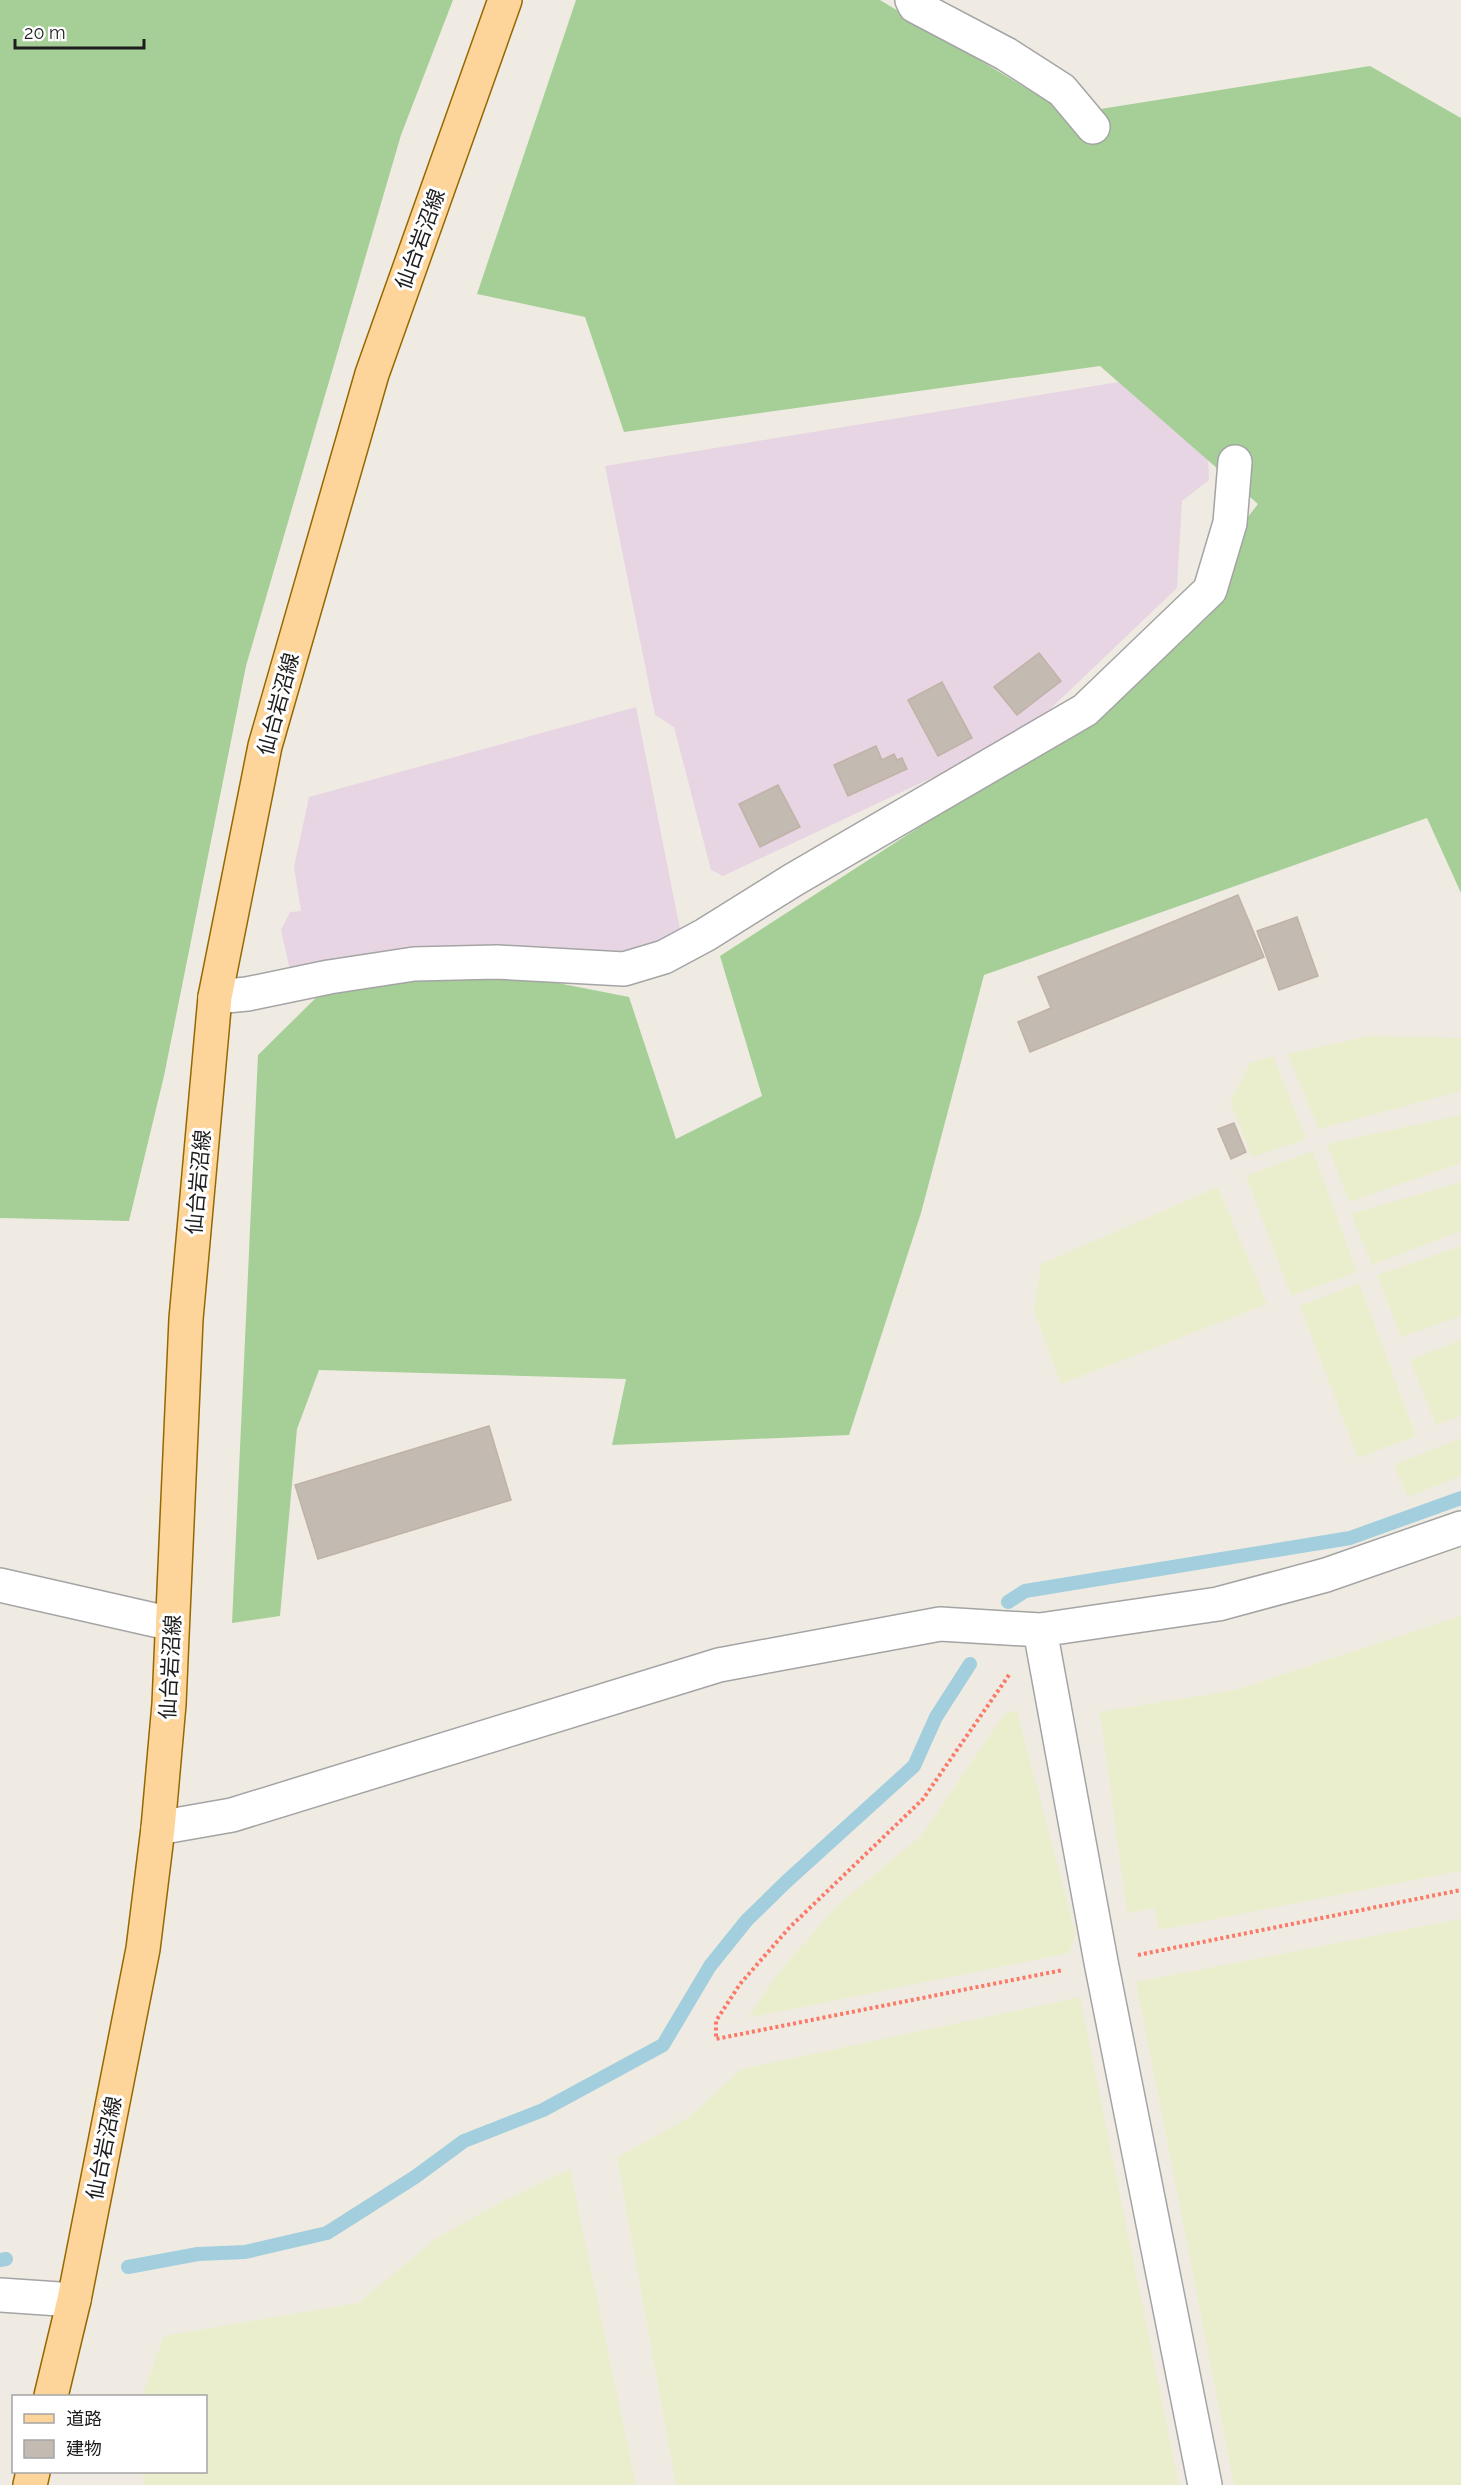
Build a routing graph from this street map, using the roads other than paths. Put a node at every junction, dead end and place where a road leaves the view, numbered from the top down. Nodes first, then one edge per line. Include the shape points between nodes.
1 (505, 0) edge
2 (912, 0) edge
3 (1093, 127) dead end
4 (1235, 462) dead end
5 (215, 997) junction
6 (1461, 1528) edge
7 (0, 1585) edge
8 (172, 1624) junction
9 (1040, 1630) junction
10 (158, 1828) junction
11 (0, 2295) edge
12 (74, 2300) junction
13 (51, 2395) edge
14 (1205, 2485) edge

1 - 5 main road, 仙台岩沼線 via 366,397 265,746
2 - 3 street via 915,6 1006,54 1062,90
4 - 5 street via 1230,523 1210,590 1085,710 664,957 624,969 497,962 414,964
5 - 8 main road, 仙台岩沼線 via 186,1319
6 - 9 street via 1326,1575 1218,1604
7 - 8 street
8 - 10 main road, 仙台岩沼線
9 - 10 street via 940,1624 719,1665 232,1815
9 - 14 street via 1101,1962
10 - 12 main road, 仙台岩沼線 via 143,1948
11 - 12 street
12 - 13 main road, 仙台岩沼線

